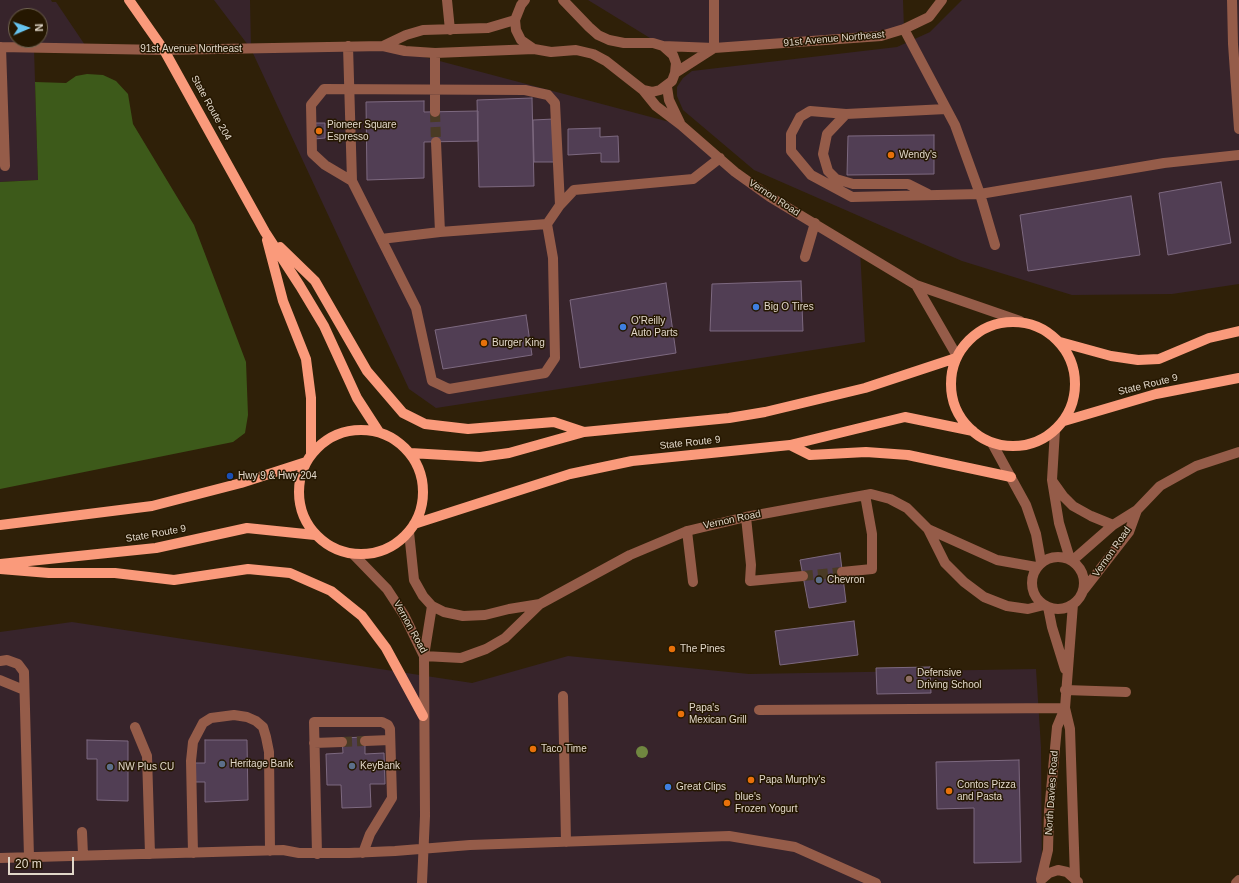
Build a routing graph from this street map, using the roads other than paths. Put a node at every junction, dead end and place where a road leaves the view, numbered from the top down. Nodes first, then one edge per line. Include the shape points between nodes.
1 (129, 0) edge
2 (447, 0) edge
3 (525, 0) edge
4 (563, 0) edge
5 (714, 0) edge
6 (942, 0) edge
7 (1232, 0) edge
8 (515, 20) junction
9 (904, 29) junction
10 (450, 30) junction
11 (348, 46) junction
12 (383, 46) junction
13 (663, 46) junction
14 (0, 47) edge
15 (714, 48) junction
16 (534, 49) junction
17 (164, 50) junction
18 (435, 53) junction
19 (675, 73) junction
20 (667, 87) junction
21 (349, 89) junction
22 (643, 90) junction
23 (435, 91) junction
24 (1, 95) edge
25 (946, 109) junction
26 (435, 112) tunnel mouth
27 (846, 114) junction
28 (680, 125) junction
29 (1239, 129) edge
30 (436, 142) tunnel mouth
31 (1239, 155) edge
32 (720, 158) junction
33 (5, 166) dead end
34 (352, 181) junction
35 (980, 194) junction
36 (930, 195) junction
37 (560, 205) junction
38 (815, 223) junction
39 (547, 224) junction
40 (265, 232) junction
41 (440, 232) junction
42 (381, 239) junction
43 (995, 246) dead end
44 (805, 257) dead end
45 (916, 285) junction
46 (1020, 322) junction
47 (1239, 331) edge
48 (1060, 342) junction
49 (957, 357) junction
50 (1239, 378) edge
51 (1064, 421) junction
52 (1055, 430) junction
53 (972, 431) junction
54 (379, 432) junction
55 (584, 432) junction
56 (992, 443) junction
57 (790, 445) junction
58 (410, 452) junction
59 (1239, 452) edge
60 (309, 457) junction
61 (1011, 477) junction
62 (1052, 480) junction
63 (864, 495) junction
64 (1136, 510) junction
65 (746, 517) junction
66 (0, 525) edge
67 (1113, 525) junction
68 (411, 528) junction
69 (928, 529) junction
70 (687, 530) junction
71 (315, 535) junction
72 (353, 554) junction
73 (1071, 559) junction
74 (0, 564) edge
75 (1039, 565) junction
76 (0, 569) edge
77 (842, 572) tunnel mouth
78 (803, 576) tunnel mouth
79 (693, 582) dead end
80 (1083, 592) junction
81 (540, 604) junction
82 (1073, 604) junction
83 (432, 606) junction
84 (1046, 606) junction
85 (424, 656) junction
86 (0, 661) edge
87 (1067, 672) junction
88 (0, 680) edge
89 (24, 690) junction
90 (1066, 690) junction
91 (1126, 692) dead end
92 (562, 696) dead end
93 (1065, 708) junction
94 (759, 710) dead end
95 (424, 716) junction
96 (135, 727) dead end
97 (390, 740) junction
98 (365, 741) tunnel mouth
99 (342, 742) tunnel mouth
100 (314, 743) junction
101 (82, 832) dead end
102 (566, 842) junction
103 (423, 850) junction
104 (270, 851) junction
105 (363, 852) junction
106 (193, 853) junction
107 (150, 854) junction
108 (317, 854) junction
109 (83, 856) junction
110 (29, 857) junction
111 (0, 858) edge
112 (1239, 880) edge
113 (1040, 881) edge
114 (1077, 881) edge
115 (422, 883) edge
116 (876, 883) edge
117 (1236, 883) edge

1 - 17 main road, State Route 204
2 - 10 street
3 - 8 street via 520,5
4 - 13 street, 91st Avenue Northeast via 598,35 624,43 653,43
5 - 15 street
6 - 9 street, 91st Avenue Northeast via 929,17
7 - 29 street
8 - 10 street, 91st Avenue Northeast via 488,28
8 - 16 street via 521,40
9 - 15 street, 91st Avenue Northeast via 881,36 853,39
9 - 25 street
10 - 12 street, 91st Avenue Northeast via 423,30
11 - 12 street, 91st Avenue Northeast
11 - 17 street, 91st Avenue Northeast
11 - 21 street
12 - 18 street, 91st Avenue Northeast via 405,51
13 - 15 street, 91st Avenue Northeast
13 - 19 street via 673,55 676,63
14 - 17 street, 91st Avenue Northeast
14 - 24 street
15 - 19 street, 91st Avenue Northeast
16 - 18 street, 91st Avenue Northeast
16 - 22 street, 91st Avenue Northeast via 551,52 576,50 593,54
17 - 40 main road, State Route 204
18 - 23 street
19 - 20 street
20 - 22 street via 652,92
20 - 28 street, Vernon Road via 669,100
21 - 23 street
21 - 34 street
21 - 34 street via 324,89 311,105 312,153 325,165
22 - 28 street, Vernon Road via 656,106
23 - 26 street
23 - 37 street via 525,90 548,95 555,103
24 - 33 street
25 - 27 street
25 - 35 street
27 - 36 street via 827,134 823,154 828,170 836,179 853,184 908,184
27 - 36 street via 810,111 800,117 791,134 791,151 811,175 852,197
28 - 32 street, Vernon Road
30 - 41 street
31 - 35 street via 1164,163
32 - 37 street via 693,179 574,190
32 - 38 street, Vernon Road via 770,197
34 - 42 street
35 - 36 street
35 - 43 street
37 - 39 street
38 - 44 street
38 - 45 street, Vernon Road
39 - 41 street
39 - 42 street via 553,258 556,358 545,373 449,389 432,381 416,308
40 - 54 main road, State Route 204 via 324,326 357,398
40 - 55 main road via 315,281 367,371 403,413 425,424 468,429 554,422
40 - 60 main road, State Route 204 via 283,301 306,359 311,398
41 - 42 street
45 - 46 street, Vernon Road
45 - 49 street, Vernon Road
46 - 48 main road via 1042,328
46 - 49 main road via 1002,322 984,328 968,340
47 - 48 main road via 1209,338 1159,359 1138,360 1111,356
48 - 51 main road via 1071,360 1076,380 1073,401
49 - 53 main road via 951,377 952,397 960,416
49 - 55 main road via 865,388 765,412 729,418
50 - 51 main road, State Route 9 via 1156,394
51 - 52 main road
52 - 56 main road via 1041,440 1025,445 1008,446
52 - 62 street
53 - 56 main road
53 - 57 main road, State Route 9 via 905,417
54 - 58 main road via 396,440
54 - 60 main road via 361,429 342,432 325,440
55 - 58 main road via 509,453 480,457
56 - 61 street
57 - 61 main road via 810,455 866,452 908,455
57 - 68 main road, State Route 9 via 632,461 570,474
58 - 68 main road via 418,466 423,495 421,510
59 - 64 street, Vernon Road via 1196,466 1160,486
60 - 66 main road via 227,487 152,506
60 - 71 main road via 299,480 298,500 304,519
61 - 75 street via 1026,505 1036,534
62 - 67 street via 1073,506
62 - 73 street via 1059,523
63 - 65 street, Vernon Road
63 - 69 street, Vernon Road via 871,494 890,499 907,508
63 - 77 street via 872,534 872,569
64 - 67 street, Vernon Road
64 - 80 street, Vernon Road via 1129,532
65 - 70 street, Vernon Road
65 - 78 street via 751,564 750,581
67 - 73 street, Vernon Road
68 - 72 main road via 393,546 374,553
68 - 83 street via 414,580
69 - 75 street, Vernon Road via 997,560
69 - 84 street, Vernon Road via 945,563 984,598 1007,606 1028,609
70 - 79 street
70 - 81 street, Vernon Road via 630,555
71 - 72 main road via 339,551
71 - 74 main road, State Route 9 via 246,528 156,548
72 - 85 street, Vernon Road via 387,589 404,615
73 - 75 street via 1050,557
73 - 80 street via 1084,574
75 - 84 street via 1032,577 1032,588 1036,597
76 - 95 main road via 49,573 115,573 174,580 248,569 290,573 331,591 362,616 386,648
80 - 82 street
81 - 83 street, Vernon Road via 485,615 463,616 444,612
81 - 85 street, Vernon Road via 505,638 486,649 461,658
82 - 84 street via 1061,609
82 - 87 street, North Davies Road
83 - 85 street
84 - 87 street, North Davies Road
85 - 95 street
86 - 89 street via 7,660 18,664 24,672
87 - 90 street, North Davies Road
88 - 89 street
89 - 110 street
90 - 91 street
90 - 93 street, North Davies Road
92 - 102 street
93 - 94 street
93 - 113 street, North Davies Road via 1057,727 1048,850
93 - 114 street, North Davies Road via 1070,729
95 - 103 street
96 - 107 street via 147,756
97 - 98 street
97 - 100 street via 390,729 382,722 314,722
97 - 105 street via 392,798 370,834
99 - 100 street
100 - 108 street
101 - 109 street
102 - 103 street
102 - 116 street via 729,836 795,847
103 - 105 street
103 - 115 street
104 - 106 street
104 - 106 street via 269,752 266,737 263,727 256,721 234,714 211,718 203,723 193,742
104 - 108 street
105 - 108 street
106 - 107 street
107 - 109 street
109 - 110 street
110 - 111 street
112 - 117 street
113 - 114 street via 1048,873 1058,870 1068,872

